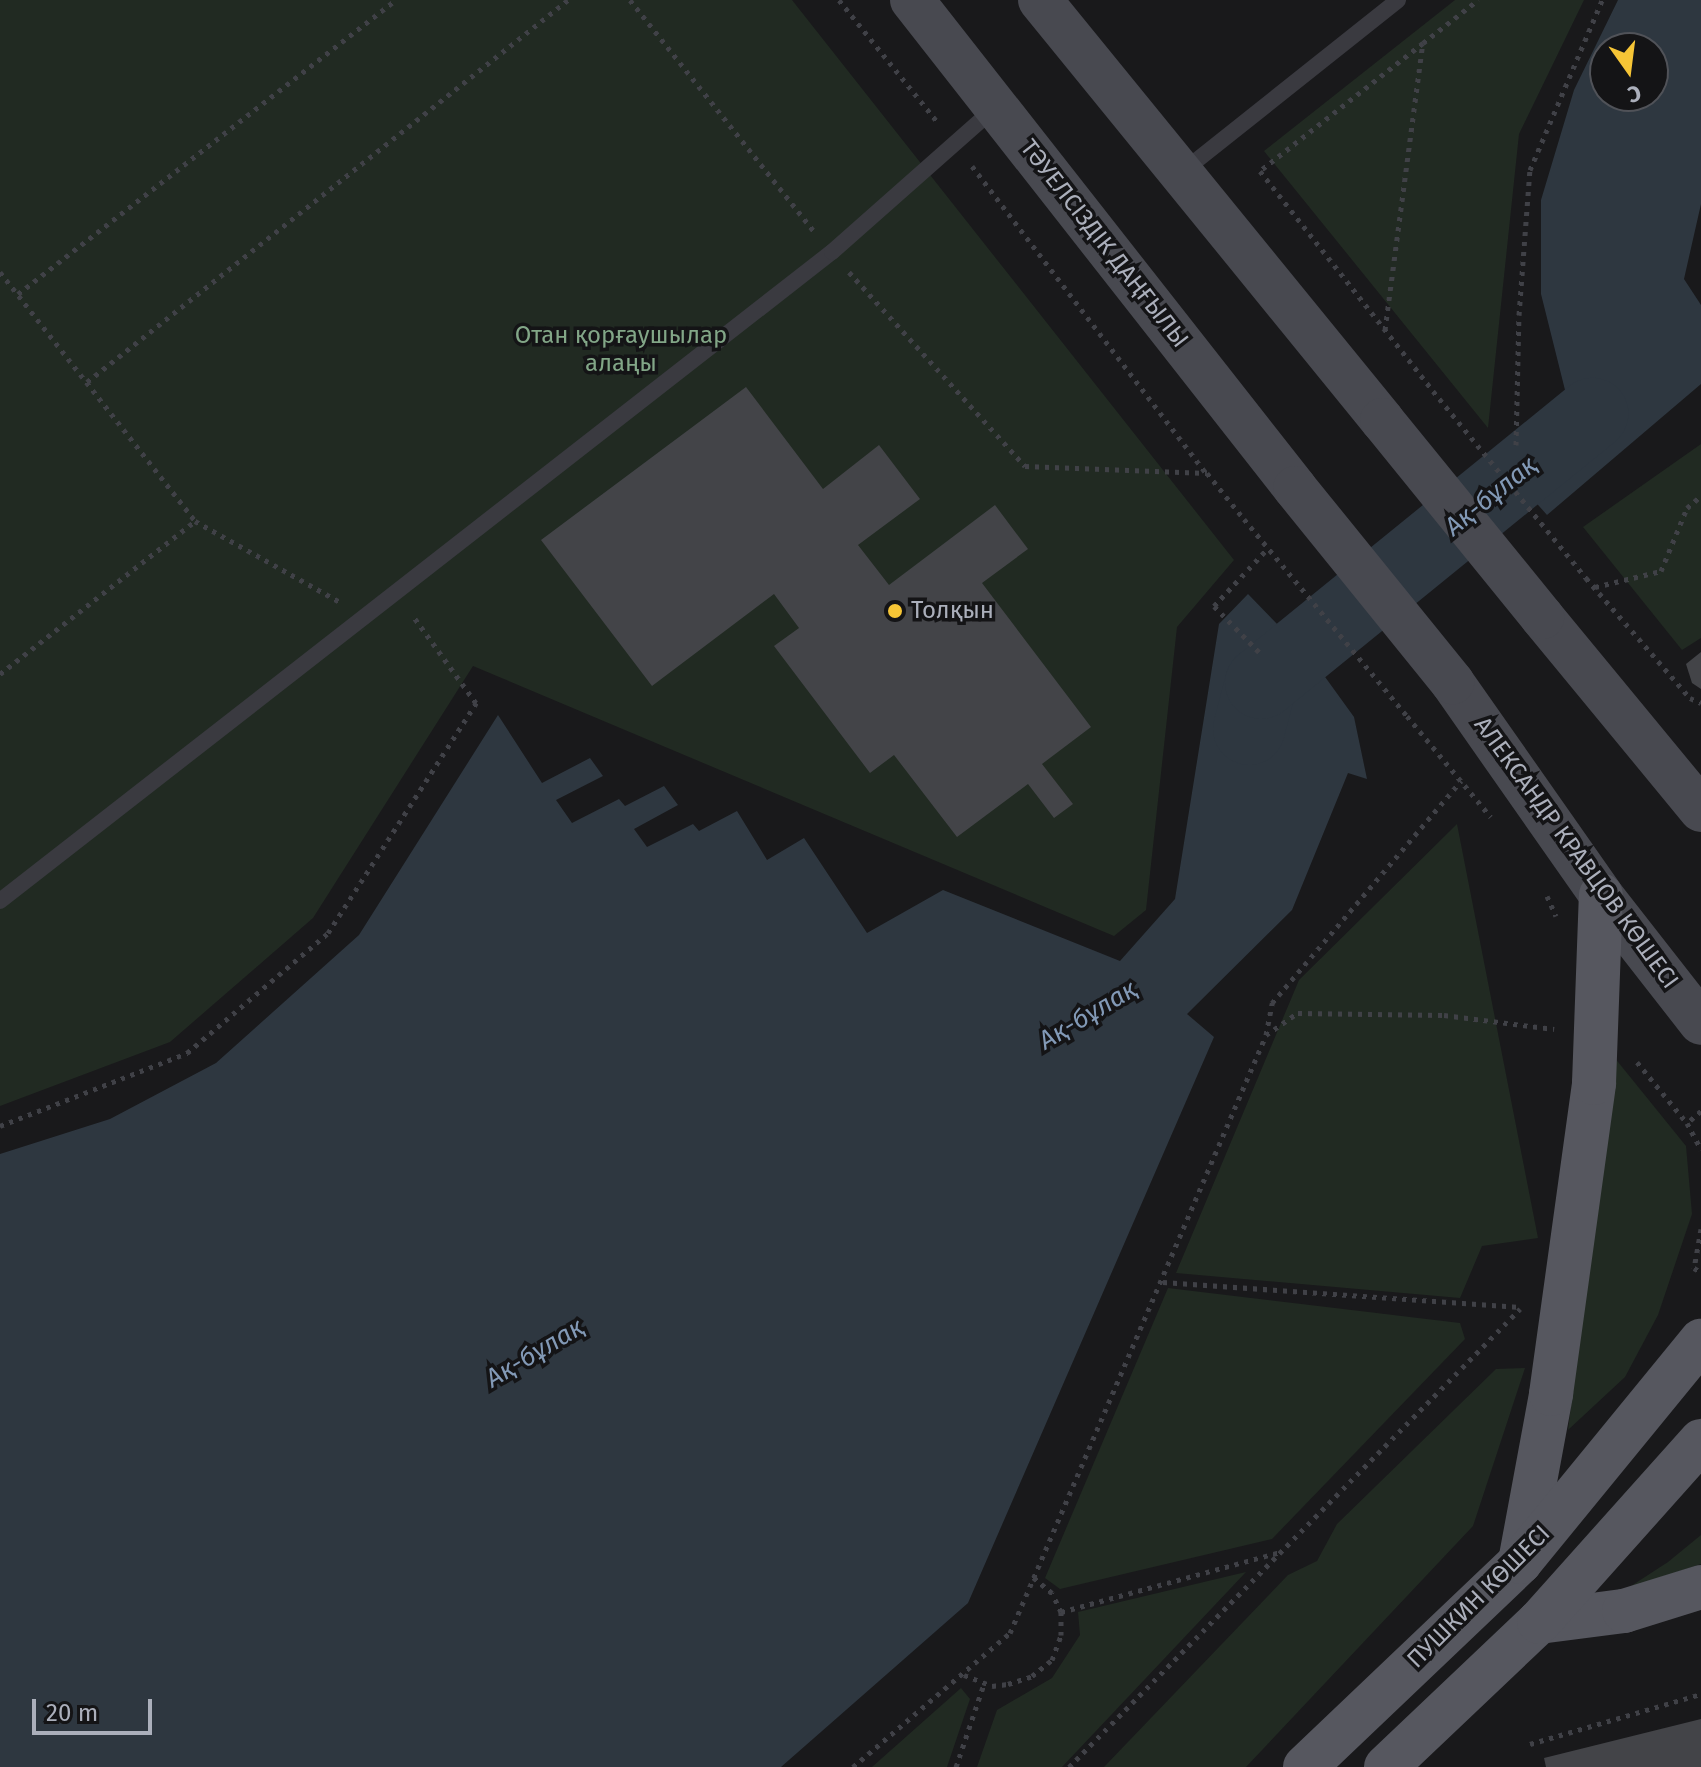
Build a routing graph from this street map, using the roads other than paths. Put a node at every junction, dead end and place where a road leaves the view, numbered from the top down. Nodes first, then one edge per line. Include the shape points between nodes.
1 (912, 0) edge
2 (1040, 0) edge
3 (1398, 0) edge
4 (996, 107) junction
5 (1181, 173) junction
6 (1452, 682) joint
7 (1701, 810) edge
8 (1601, 895) junction
9 (0, 901) edge
10 (1701, 1023) edge
11 (1701, 1341) edge
12 (1701, 1441) edge
13 (1520, 1562) junction
14 (1701, 1587) edge
15 (1539, 1622) junction
16 (1305, 1767) edge
17 (1386, 1767) edge

1 - 4 main road, ТӘУЕЛСІЗДІК ДАҢҒЫЛЫ
2 - 5 main road
3 - 5 lane
4 - 6 main road, ТӘУЕЛСІЗДІК ДАҢҒЫЛЫ, bridge
4 - 9 lane via 832,252
5 - 7 main road, bridge
6 - 8 main road, АЛЕКСАНДР КРАВЦОВ КӨШЕСІ
8 - 10 main road, АЛЕКСАНДР КРАВЦОВ КӨШЕСІ
8 - 13 main road via 1571,1038 1551,1394
11 - 13 main road, ПУШКИН КӨШЕСІ
12 - 15 main road
13 - 16 main road, ПУШКИН КӨШЕСІ
14 - 15 main road via 1624,1611
15 - 17 main road

